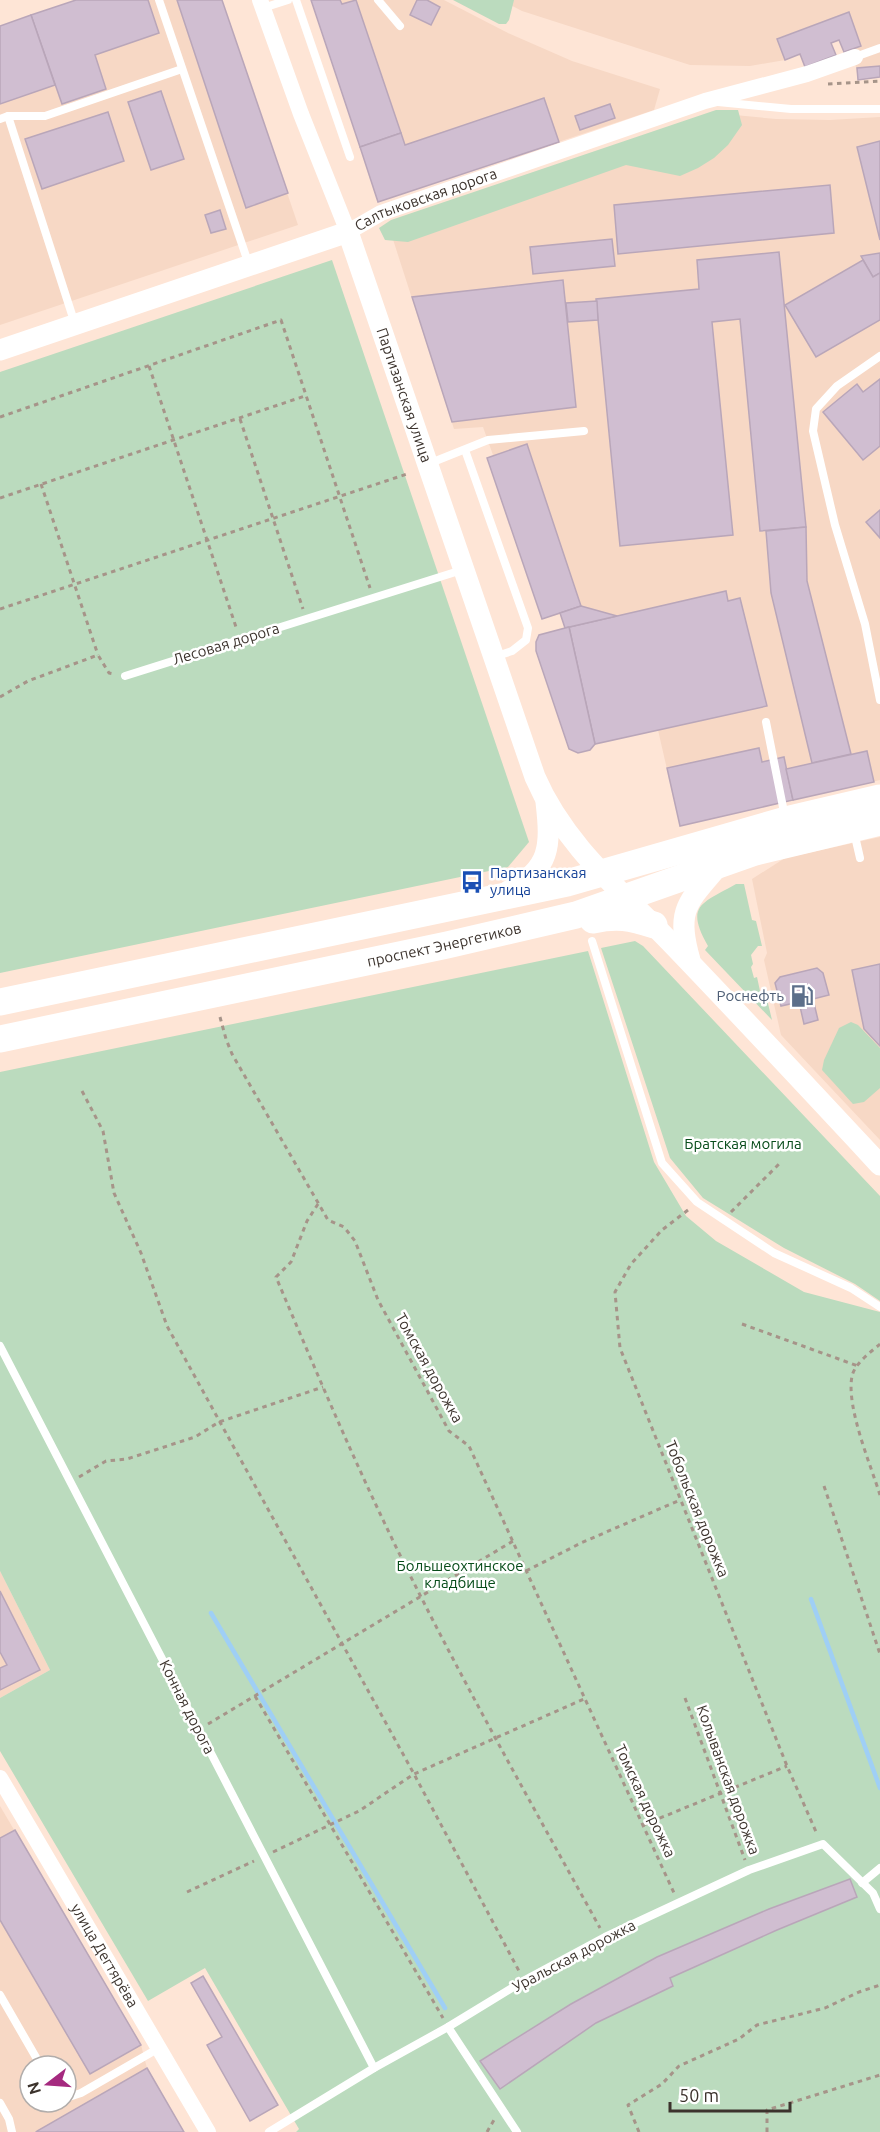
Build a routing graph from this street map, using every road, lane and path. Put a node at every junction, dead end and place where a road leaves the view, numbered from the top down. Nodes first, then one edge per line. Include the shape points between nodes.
1 (159, 0) edge
2 (288, 0) edge
3 (296, 0) edge
4 (378, 0) edge
5 (262, 4) edge
6 (400, 26) dead end
7 (880, 48) edge
8 (855, 57) joint
9 (182, 69) junction
10 (705, 101) junction
11 (880, 109) edge
12 (4, 118) edge
13 (350, 157) dead end
14 (348, 232) junction
15 (249, 265) junction
16 (75, 324) junction
17 (0, 350) edge
18 (880, 356) edge
19 (149, 366) junction
20 (305, 396) junction
21 (0, 417) edge
22 (240, 418) junction
23 (584, 431) dead end
24 (174, 440) junction
25 (465, 450) junction
26 (427, 464) junction
27 (407, 474) dead end
28 (41, 484) junction
29 (339, 497) junction
30 (0, 498) edge
31 (273, 519) junction
32 (208, 540) junction
33 (463, 569) junction
34 (75, 584) junction
35 (374, 598) junction
36 (0, 609) edge
37 (307, 619) junction
38 (241, 640) junction
39 (98, 655) junction
40 (493, 657) junction
41 (125, 676) joint
42 (0, 697) edge
43 (880, 700) edge
44 (766, 722) dead end
45 (880, 798) edge
46 (545, 801) junction
47 (786, 820) junction
48 (880, 822) edge
49 (853, 828) junction
50 (860, 858) dead end
51 (721, 863) junction
52 (601, 872) junction
53 (498, 896) junction
54 (625, 898) junction
55 (654, 925) junction
56 (518, 928) junction
57 (592, 941) dead end
58 (691, 964) junction
59 (0, 1002) edge
60 (220, 1017) dead end
61 (0, 1039) edge
62 (82, 1091) dead end
63 (779, 1164) dead end
64 (880, 1165) edge
65 (697, 1202) junction
66 (318, 1203) junction
67 (723, 1219) junction
68 (880, 1307) edge
69 (742, 1324) dead end
70 (880, 1344) edge
71 (0, 1346) edge
72 (858, 1366) junction
73 (323, 1388) junction
74 (219, 1422) junction
75 (72, 1482) junction
76 (824, 1486) dead end
77 (880, 1495) edge
78 (680, 1500) junction
79 (513, 1541) junction
80 (526, 1571) junction
81 (422, 1595) junction
82 (342, 1644) junction
83 (880, 1654) edge
84 (255, 1696) junction
85 (585, 1698) junction
86 (685, 1698) dead end
87 (199, 1729) junction
88 (495, 1737) junction
89 (787, 1767) junction
90 (414, 1774) junction
91 (0, 1778) edge
92 (721, 1793) junction
93 (330, 1825) junction
94 (643, 1825) junction
95 (822, 1844) junction
96 (264, 1857) junction
97 (880, 1868) edge
98 (749, 1870) junction
99 (862, 1883) junction
100 (187, 1892) dead end
101 (679, 1903) junction
102 (880, 1909) edge
103 (605, 1937) junction
104 (525, 1980) junction
105 (880, 1985) edge
106 (0, 1995) edge
107 (448, 2027) junction
108 (159, 2048) junction
109 (34, 2054) edge
110 (374, 2068) junction
111 (880, 2075) edge
112 (78, 2094) edge
113 (0, 2103) edge
114 (12, 2132) edge
115 (208, 2132) edge
116 (269, 2132) edge
117 (517, 2132) edge
118 (639, 2132) edge
119 (767, 2132) edge

1 - 9 lane
2 - 5 lane
3 - 13 lane
4 - 6 lane
5 - 14 street, Партизанская улица
7 - 8 lane
8 - 10 street, Салтыковская дорога
9 - 12 lane via 45,116
9 - 15 lane
10 - 11 lane via 791,109
10 - 14 street, Салтыковская дорога via 381,213
12 - 16 lane
14 - 15 street, Салтыковская дорога
14 - 26 street, Партизанская улица
15 - 16 street, Салтыковская дорога
16 - 17 street, Салтыковская дорога
18 - 43 lane via 837,386 816,409 813,431 835,525 865,624
19 - 20 path via 281,320
19 - 21 path
19 - 24 path
20 - 22 path
20 - 29 path
22 - 24 path
22 - 31 path
23 - 25 lane via 488,440
24 - 28 path
24 - 32 path
25 - 26 lane
25 - 40 lane via 528,628 526,640 512,651
26 - 33 street, Партизанская улица
27 - 29 path
28 - 30 path
28 - 34 path
29 - 31 path
29 - 35 path
31 - 32 path
31 - 37 path
32 - 34 path
32 - 38 path
33 - 35 lane, Лесовая дорога
33 - 40 street, Партизанская улица
34 - 36 path
34 - 39 path
35 - 37 lane, Лесовая дорога
37 - 38 lane, Лесовая дорога
38 - 41 lane, Лесовая дорога
39 - 41 path via 109,673
39 - 42 path via 28,681
40 - 46 street, Партизанская улица
44 - 47 lane
45 - 47 main road
46 - 52 street, Партизанская улица via 578,848
46 - 53 street via 549,825 544,860 534,874
47 - 52 main road
48 - 49 main road, проспект Энергетиков
49 - 50 lane
49 - 51 main road, проспект Энергетиков
51 - 54 main road, проспект Энергетиков
51 - 58 street via 684,914 682,926
52 - 53 main road
52 - 54 street, Партизанская улица
53 - 59 main road
54 - 55 street, Партизанская улица
54 - 56 main road, проспект Энергетиков via 576,915
55 - 56 main road via 611,916 539,932
55 - 58 street, Партизанская улица
56 - 61 main road, проспект Энергетиков
57 - 65 lane via 662,1163
58 - 64 street, Партизанская улица
60 - 66 path, Томская дорожка via 232,1054
62 - 74 path via 103,1131 114,1193 167,1326
63 - 67 path
65 - 67 lane
65 - 78 path, Тобольская дорожка via 662,1230 631,1264 615,1292 620,1348
66 - 73 path via 291,1262 276,1277
66 - 79 path, Томская дорожка via 328,1220 344,1227 355,1241 378,1300 449,1431 469,1446
67 - 68 lane via 774,1253 851,1288
69 - 72 path
70 - 72 path
71 - 75 lane, Конная дорога
72 - 77 path via 852,1374 852,1403
73 - 74 path
73 - 81 path
74 - 75 path via 195,1437 127,1459 106,1461
74 - 82 path
75 - 87 lane, Конная дорога
76 - 83 path
78 - 80 path via 581,1542
78 - 89 path, Тобольская дорожка
79 - 80 path, Томская дорожка
79 - 81 path
80 - 85 path, Томская дорожка
81 - 82 path
81 - 88 path
82 - 84 path
82 - 90 path
84 - 87 path
84 - 93 path
85 - 88 path
85 - 94 path, Томская дорожка
86 - 92 path, Колыванская дорожка
87 - 96 lane, Конная дорога
88 - 90 path
88 - 103 path
89 - 92 path
89 - 95 path, Тобольская дорожка
90 - 93 path via 359,1811
90 - 104 path
91 - 108 street, улица Дегтярёва
92 - 94 path
92 - 98 path, Колыванская дорожка
93 - 96 path
93 - 107 path
94 - 101 path, Томская дорожка
95 - 98 lane, Уральская дорожка
95 - 99 lane
96 - 100 path
96 - 110 lane, Конная дорога
97 - 99 lane
98 - 101 lane, Уральская дорожка
99 - 102 lane via 873,1893
101 - 103 lane, Уральская дорожка
103 - 104 lane, Уральская дорожка
104 - 107 lane, Уральская дорожка
105 - 118 path via 825,2008 757,2025 739,2039 679,2066 662,2084 628,2104
106 - 109 lane
107 - 110 lane, Уральская дорожка
107 - 117 lane
108 - 112 lane
108 - 115 street, улица Дегтярёва
110 - 116 lane, Уральская дорожка
111 - 119 path via 767,2110
113 - 114 lane

